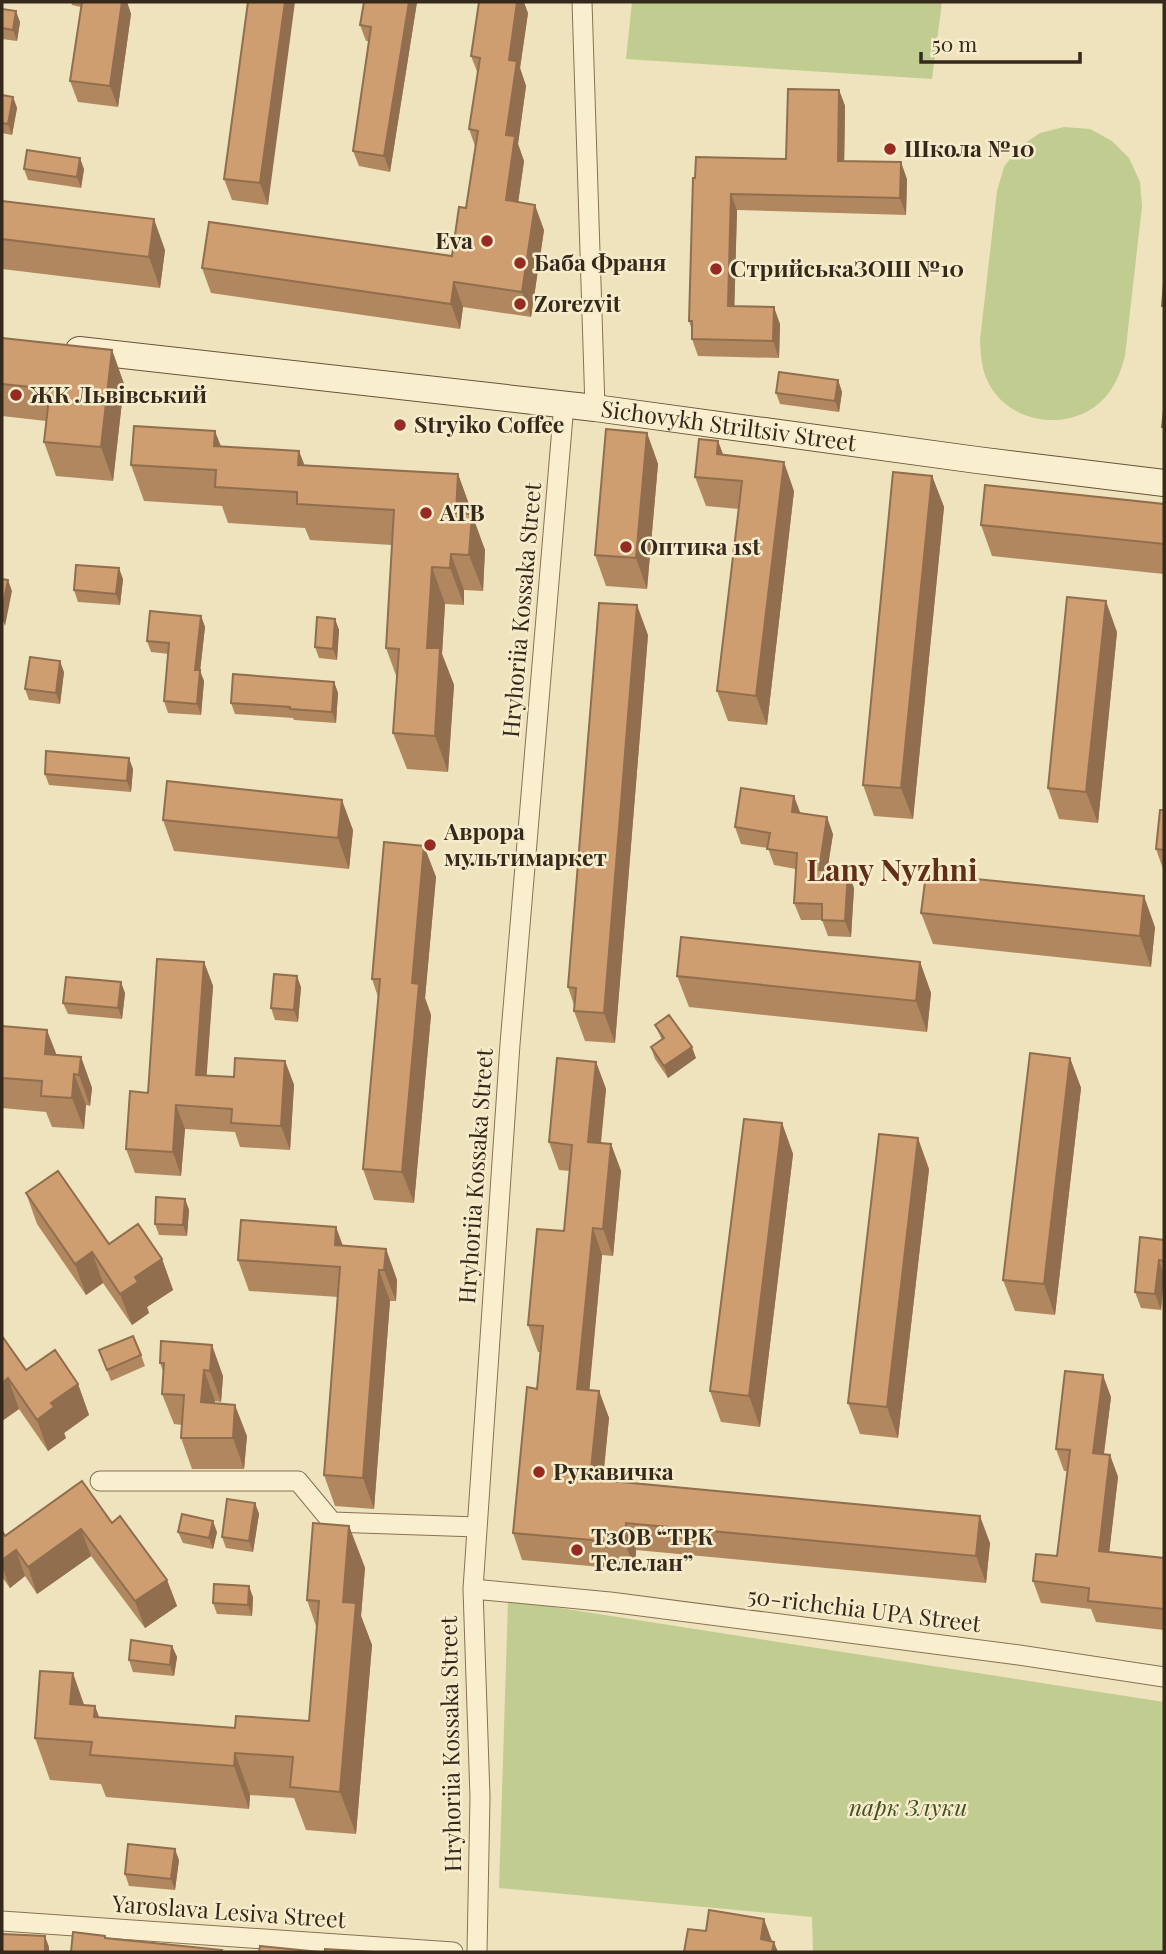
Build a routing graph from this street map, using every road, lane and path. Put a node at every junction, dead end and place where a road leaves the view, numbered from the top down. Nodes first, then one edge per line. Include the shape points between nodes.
1 (582, 2) edge
2 (52, 347) edge
3 (564, 404) junction
4 (595, 408) junction
5 (1164, 483) edge
6 (100, 1480) dead end
7 (477, 1527) junction
8 (473, 1589) junction
9 (1164, 1677) edge
10 (2, 1921) edge
11 (453, 1952) edge
12 (477, 1952) edge

1 - 4 street
2 - 3 street, Sichovykh Striltsiv Street
3 - 4 street, Sichovykh Striltsiv Street
3 - 7 street, Hryhoriia Kossaka Street via 510,1044
4 - 5 street, Sichovykh Striltsiv Street
6 - 7 street via 298,1481 332,1522
7 - 8 street, Hryhoriia Kossaka Street
8 - 9 street, 50-richchia UPA Street via 610,1602
8 - 12 street, Hryhoriia Kossaka Street via 480,1797
10 - 11 street, Yaroslava Lesiva Street

